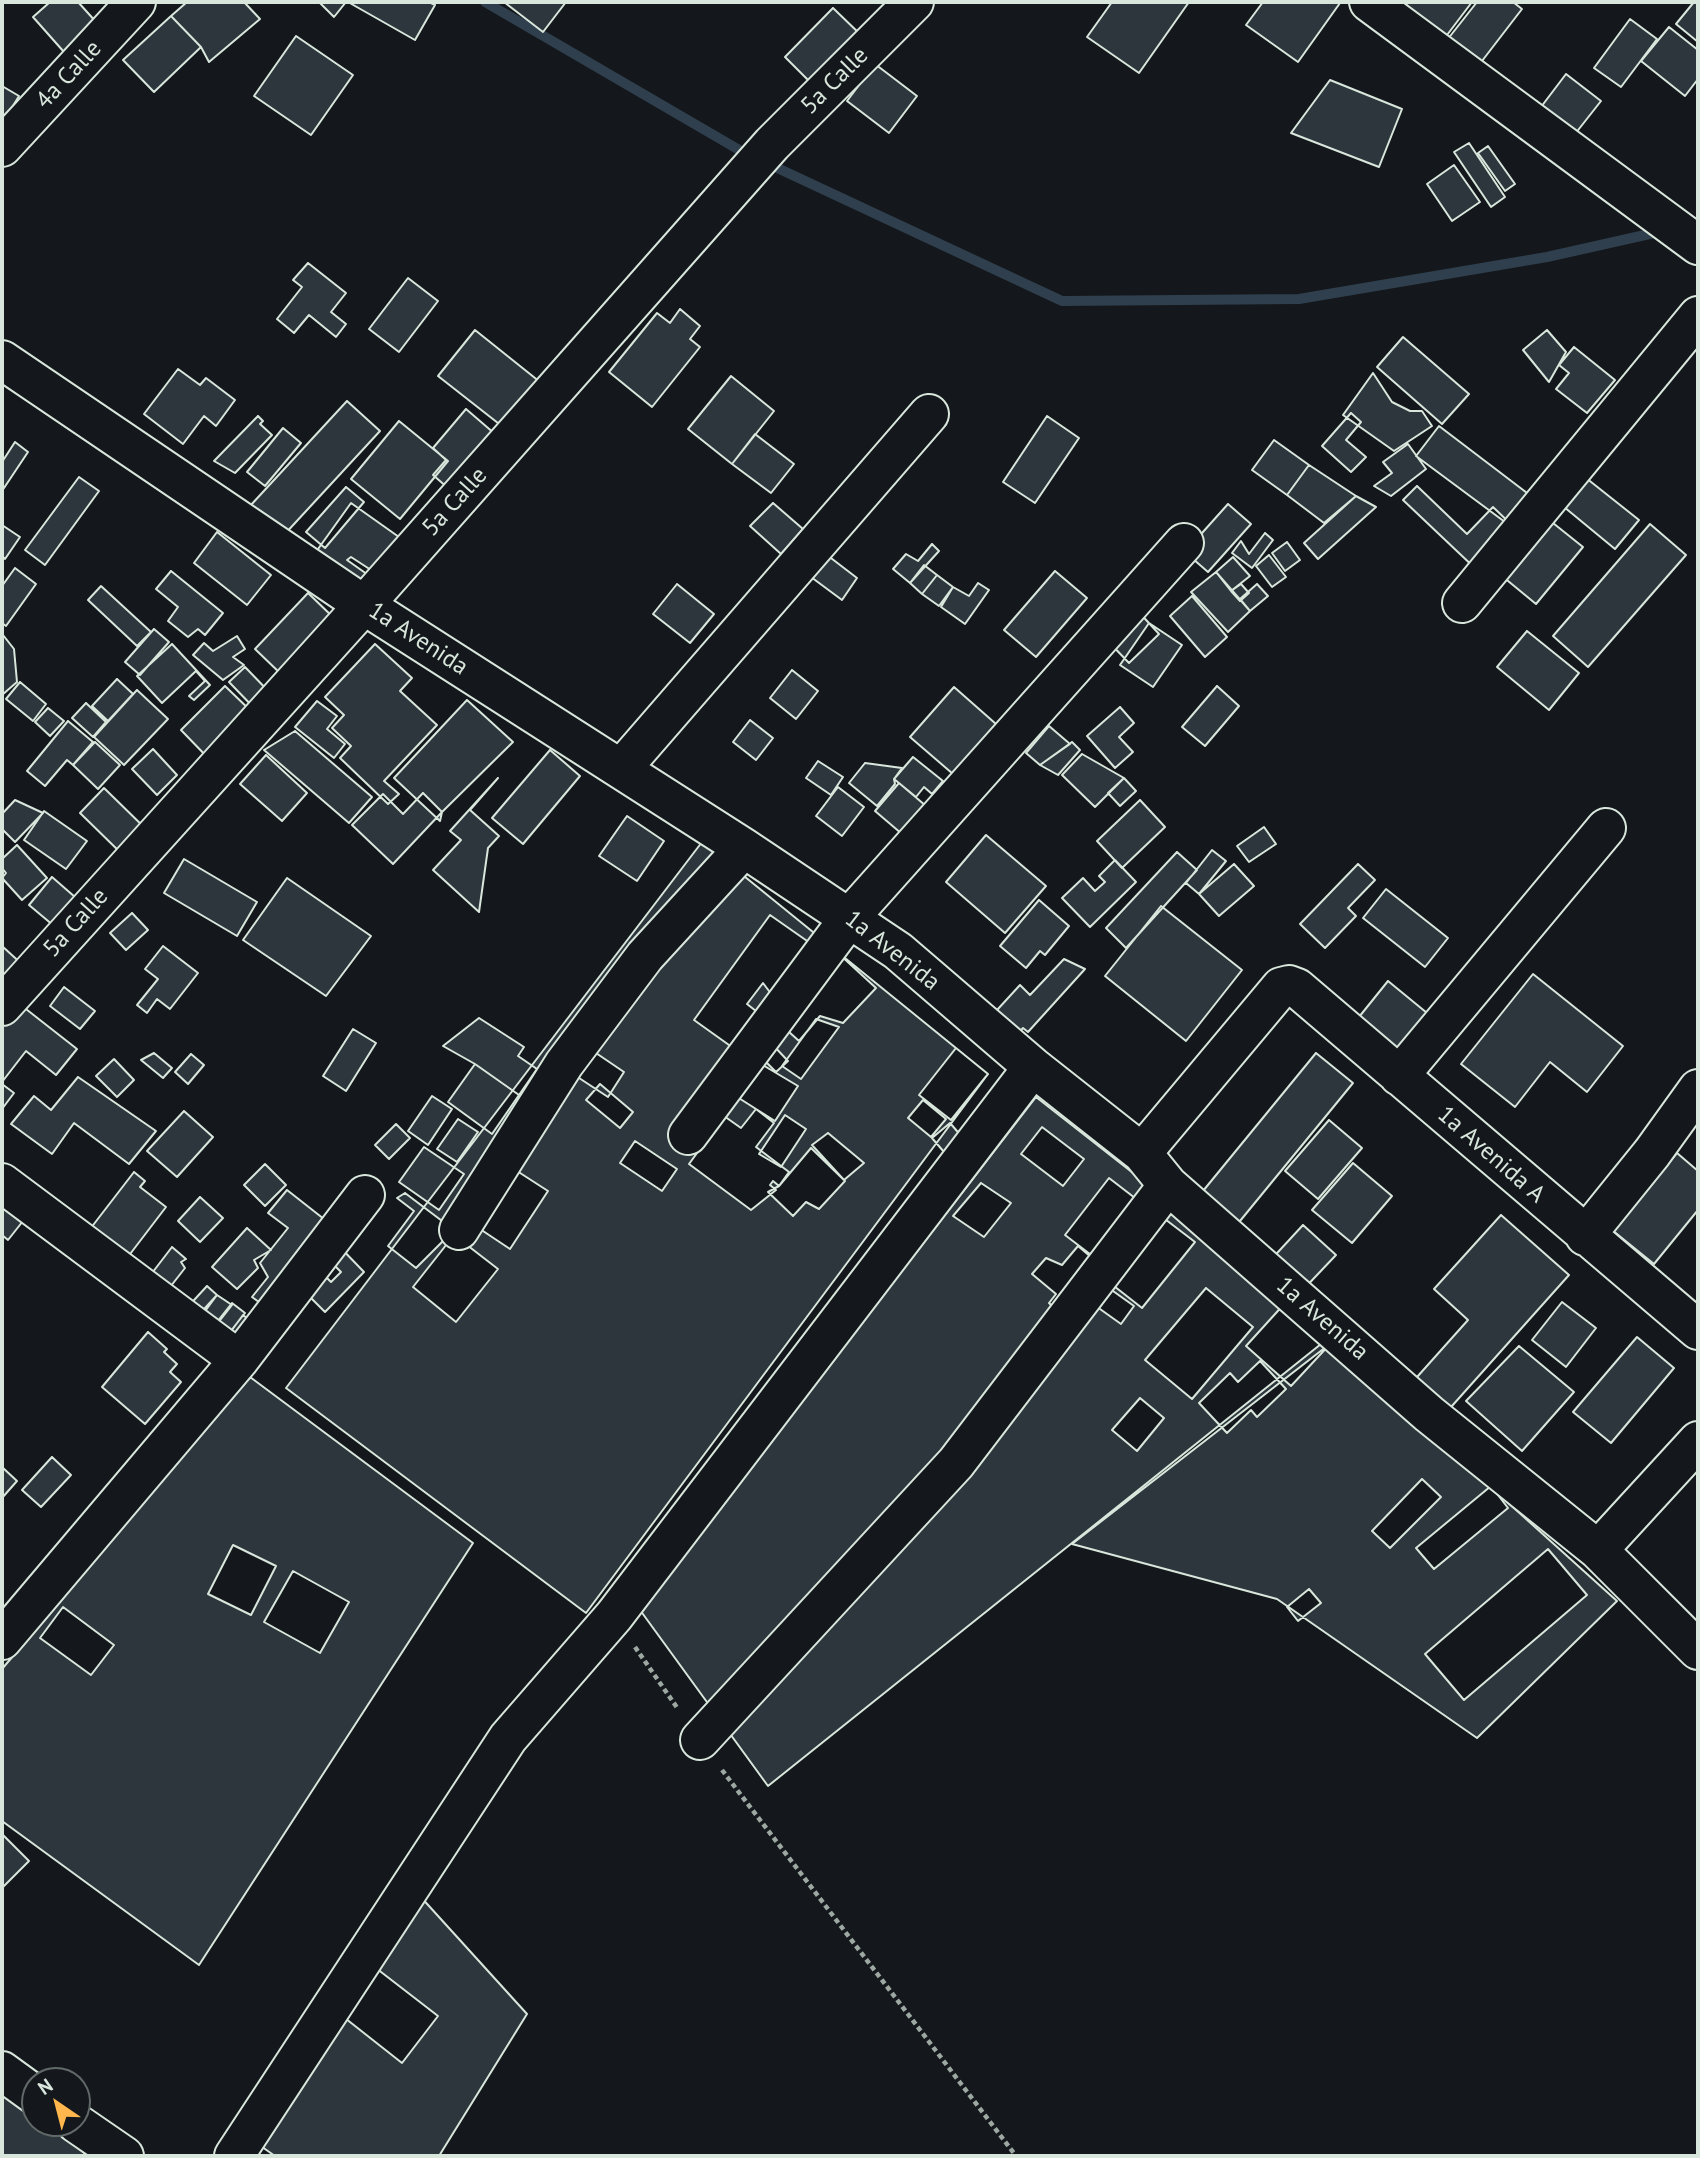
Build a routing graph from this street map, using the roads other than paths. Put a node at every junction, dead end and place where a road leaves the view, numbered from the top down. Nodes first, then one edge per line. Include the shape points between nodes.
1 (136, 2) edge
2 (914, 2) edge
3 (1369, 2) edge
4 (2, 147) edge
5 (1698, 245) edge
6 (1698, 316) edge
7 (2, 360) edge
8 (929, 414) dead end
9 (1184, 543) dead end
10 (1462, 603) dead end
11 (364, 605) junction
12 (621, 769) junction
13 (1606, 828) dead end
14 (744, 848) junction
15 (850, 917) junction
16 (2, 1006) edge
17 (1033, 1067) junction
18 (1399, 1076) junction
19 (1698, 1089) edge
20 (688, 1135) dead end
21 (1142, 1153) junction
22 (2, 1183) edge
23 (1168, 1185) junction
24 (365, 1195) dead end
25 (459, 1230) dead end
26 (1585, 1236) junction
27 (1698, 1330) edge
28 (239, 1360) junction
29 (1698, 1441) edge
30 (1598, 1549) junction
31 (2, 1640) edge
32 (1697, 1648) edge
33 (700, 1741) road end
34 (2, 2071) edge
35 (21, 2085) edge
36 (91, 2133) edge
37 (124, 2156) edge
38 (234, 2156) edge

1 - 4 street, 4a Calle
2 - 11 street, 5a Calle via 772,144
3 - 5 street
6 - 10 street
7 - 11 street, 1a Avenida
8 - 12 street
9 - 15 street
11 - 12 street, 1a Avenida
11 - 16 street, 5a Calle
12 - 14 street, 1a Avenida
13 - 18 street
14 - 15 street, 1a Avenida
14 - 25 street via 645,956 572,1053
15 - 17 street, 1a Avenida via 898,951
15 - 20 street
17 - 21 street, 1a Avenida
17 - 38 street via 614,1616 508,1738
18 - 21 street, 1a Avenida A via 1297,988 1281,987
18 - 26 street, 1a Avenida A
19 - 26 street
21 - 23 street, 1a Avenida
22 - 28 street
23 - 30 street, 1a Avenida via 1429,1414
23 - 33 street via 956,1463
24 - 28 street
26 - 27 street, 1a Avenida A
28 - 31 street
29 - 30 street
30 - 32 street, 1a Avenida
34 - 35 street
36 - 37 street

